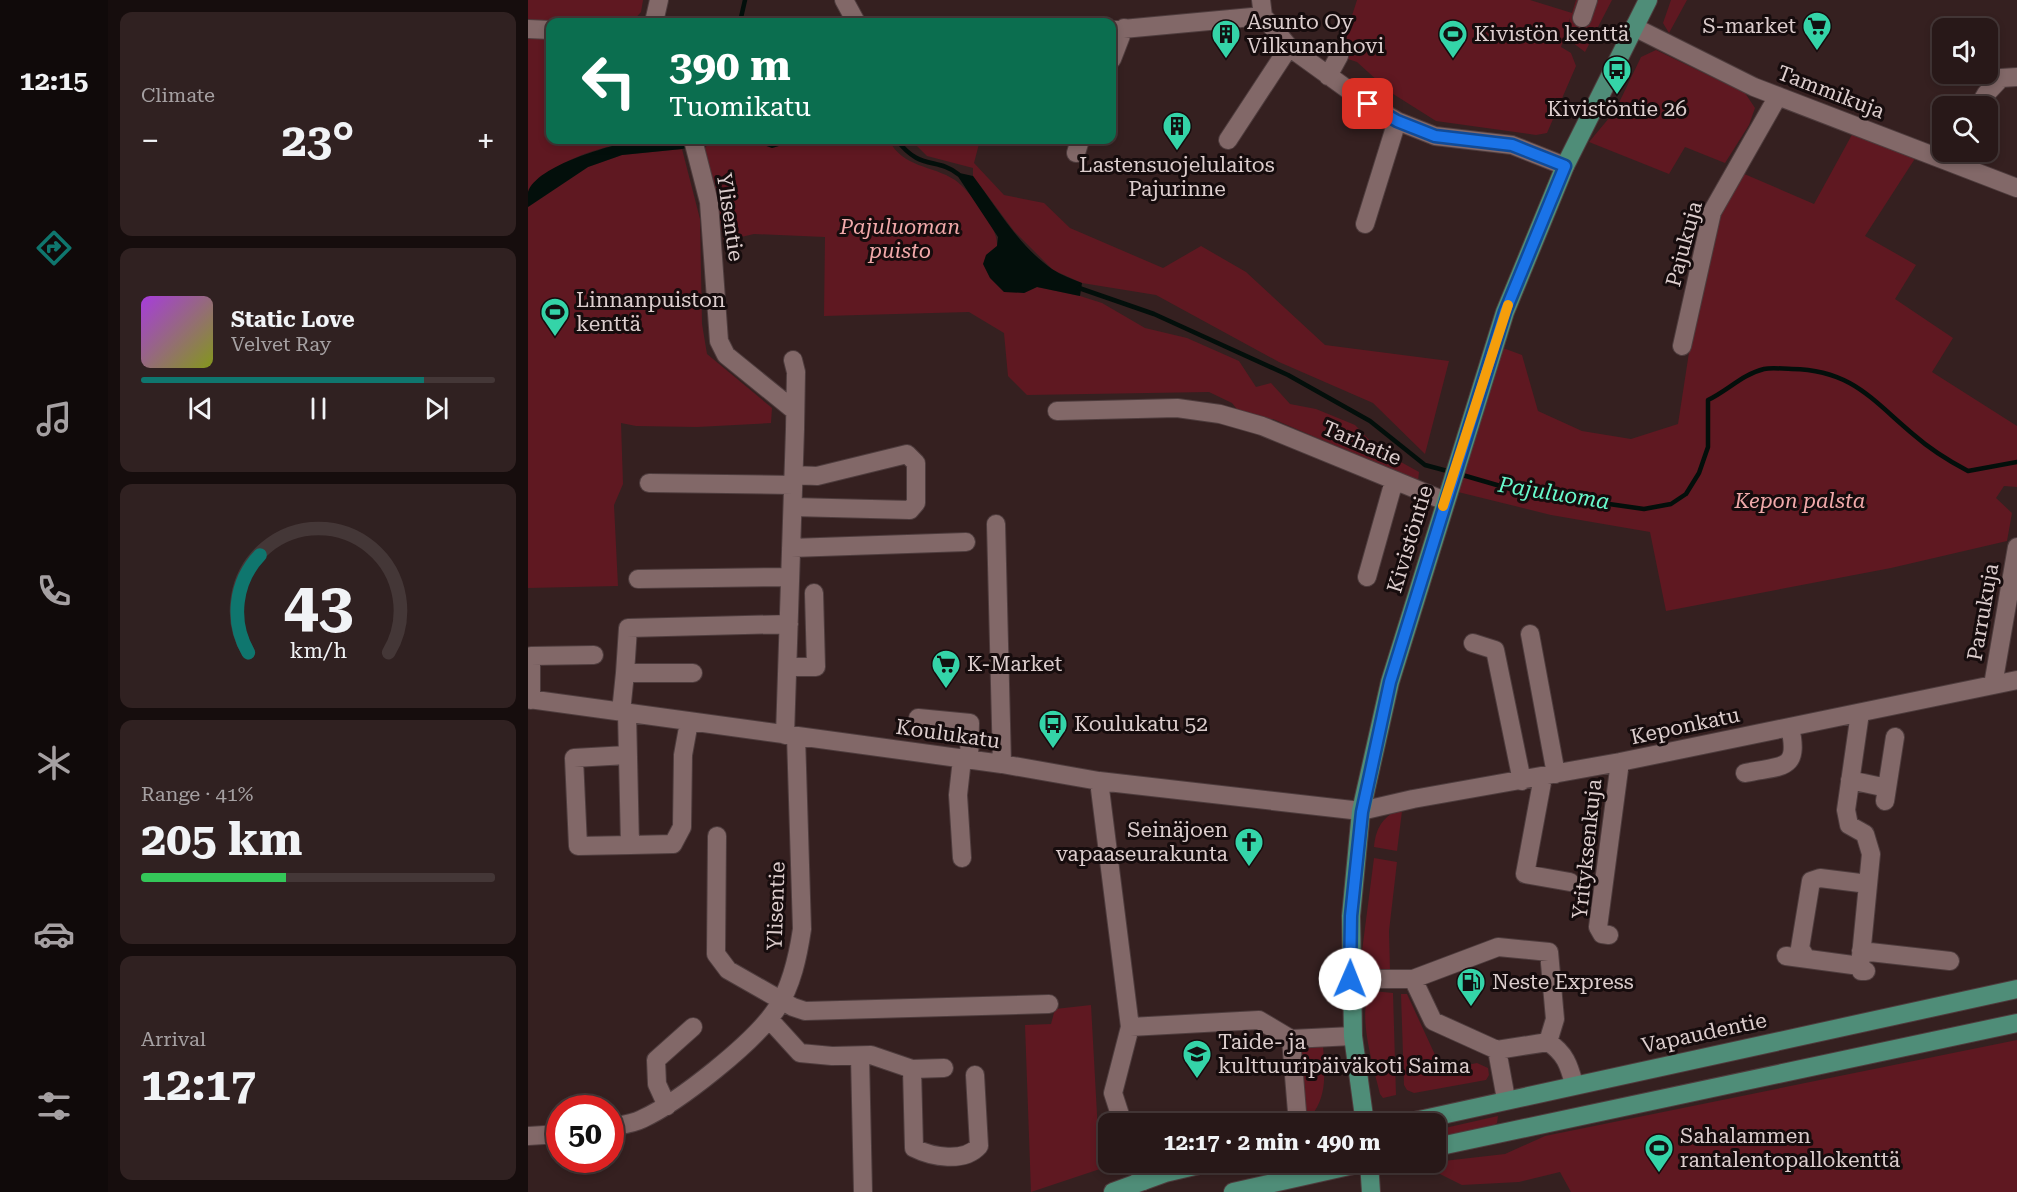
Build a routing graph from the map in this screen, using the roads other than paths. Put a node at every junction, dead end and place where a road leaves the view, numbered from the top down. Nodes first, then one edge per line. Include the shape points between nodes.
1 (659, 0) edge
2 (844, 0) edge
3 (1588, 0) edge
4 (1648, 0) edge
5 (1262, 8) edge
6 (655, 18) edge
7 (854, 18) edge
8 (1582, 18) dead end
9 (1634, 27) junction
10 (528, 29) edge
11 (1118, 29) edge
12 (546, 30) edge
13 (1289, 47) junction
14 (1339, 56) dead end
15 (1328, 76) junction
16 (2017, 77) edge
17 (1778, 96) junction
18 (1985, 96) edge
19 (1397, 121) junction
20 (1228, 140) dead end
21 (694, 145) edge
22 (1932, 150) edge
23 (1963, 162) edge
24 (1565, 166) junction
25 (2017, 188) edge
26 (1365, 224) dead end
27 (1682, 346) dead end
28 (793, 360) dead end
29 (795, 411) junction
30 (1057, 411) dead end
31 (817, 476) junction
32 (794, 480) junction
33 (1394, 481) junction
34 (649, 483) dead end
35 (1447, 495) junction
36 (793, 507) junction
37 (816, 508) junction
38 (996, 524) dead end
39 (966, 542) dead end
40 (2017, 547) edge
41 (791, 548) junction
42 (1366, 576) dead end
43 (790, 577) junction
44 (638, 579) dead end
45 (814, 593) dead end
46 (789, 624) junction
47 (1530, 634) dead end
48 (1473, 643) dead end
49 (594, 655) dead end
50 (529, 656) edge
51 (788, 667) junction
52 (625, 673) junction
53 (693, 673) dead end
54 (2017, 680) edge
55 (1993, 685) junction
56 (529, 699) edge
57 (624, 713) junction
58 (1860, 713) junction
59 (918, 718) dead end
60 (689, 722) junction
61 (1790, 727) junction
62 (791, 736) junction
63 (1895, 737) dead end
64 (627, 755) junction
65 (965, 759) junction
66 (1620, 762) junction
67 (1002, 764) junction
68 (1745, 773) dead end
69 (1550, 776) junction
70 (1522, 780) junction
71 (1850, 780) junction
72 (1099, 781) junction
73 (1362, 812) junction
74 (717, 836) dead end
75 (630, 845) junction
76 (962, 858) dead end
77 (1570, 882) dead end
78 (1869, 884) junction
79 (1609, 935) dead end
80 (1786, 956) dead end
81 (1806, 958) junction
82 (1950, 961) dead end
83 (1862, 963) junction
84 (1350, 979) junction
85 (1413, 979) junction
86 (2017, 989) edge
87 (782, 999) junction
88 (1049, 1004) dead end
89 (769, 1019) junction
90 (2017, 1023) edge
91 (693, 1027) dead end
92 (1130, 1027) junction
93 (1353, 1036) junction
94 (1291, 1039) junction
95 (1548, 1042) junction
96 (1497, 1050) junction
97 (860, 1056) junction
98 (944, 1068) dead end
99 (912, 1069) junction
100 (975, 1076) dead end
101 (1574, 1084) junction
102 (1506, 1099) junction
103 (667, 1106) junction
104 (1119, 1113) edge
105 (1297, 1113) edge
106 (1364, 1113) edge
107 (1446, 1113) edge
108 (624, 1124) edge
109 (546, 1135) edge
110 (528, 1136) edge
111 (1446, 1145) edge
112 (1140, 1173) edge
113 (1165, 1173) edge
114 (1318, 1173) edge
115 (1369, 1173) edge
116 (1143, 1181) junction
117 (863, 1192) edge
118 (1113, 1192) edge
119 (1233, 1192) edge
120 (1371, 1192) edge

1 - 6 street
2 - 7 street
3 - 8 street
4 - 9 main road, Kivistöntie
5 - 11 street
5 - 13 street
9 - 17 street, Tammikuja
9 - 24 main road, Kivistöntie
10 - 12 street
13 - 15 street
13 - 20 street
14 - 15 street
15 - 19 street
16 - 18 street via 2001,78
17 - 22 street, Tammikuja
17 - 27 street, Pajukuja via 1712,212
19 - 24 street via 1435,136 1512,145
19 - 26 street
21 - 29 street, Ylisentie via 709,202 719,341 726,355
23 - 25 street, Tammikuja
24 - 35 main road, Kivistöntie via 1505,312
28 - 29 street, Ylisentie
29 - 32 street, Ylisentie
30 - 33 street, Tarhatie via 1177,408 1220,414 1262,426
31 - 32 street
31 - 37 street
31 - 37 street via 907,454 916,463 916,503 910,510
32 - 34 street
32 - 36 street, Ylisentie
33 - 35 street, Tarhatie
33 - 42 street
35 - 73 main road, Kivistöntie via 1390,682
36 - 37 street
36 - 41 street, Ylisentie
38 - 67 street
39 - 41 street
40 - 55 street, Parrukuja
41 - 43 street, Ylisentie
43 - 44 street
43 - 46 street, Ylisentie
45 - 51 street via 816,667
46 - 51 street, Ylisentie
46 - 52 street via 628,628
47 - 69 street
48 - 70 street via 1495,650
49 - 50 street
50 - 56 street
51 - 62 street, Ylisentie
52 - 53 street
52 - 57 street
54 - 55 street, Keponkatu
55 - 58 street, Keponkatu
56 - 57 street, Koulukatu
57 - 60 street, Koulukatu
57 - 64 street
58 - 61 street, Keponkatu
58 - 71 street
59 - 65 street via 970,723
60 - 62 street, Koulukatu
60 - 75 street via 683,755 682,827 673,844
61 - 66 street, Keponkatu
61 - 68 street via 1794,746 1787,764
62 - 65 street, Koulukatu
62 - 87 street, Ylisentie via 802,929 797,960
63 - 71 street via 1886,794
64 - 75 street
64 - 75 street via 574,758 578,846
65 - 67 street, Koulukatu
65 - 76 street via 958,795
66 - 69 street, Keponkatu
66 - 79 street, Yrityksenkuja via 1598,927
67 - 72 street, Koulukatu
69 - 70 street, Keponkatu
69 - 77 street via 1525,874
70 - 73 street, Keponkatu
71 - 78 street via 1846,819 1866,834 1871,854
72 - 73 street, Koulukatu
72 - 92 street
73 - 84 main road, Kivistöntie via 1351,916
74 - 87 street via 716,954 728,970
78 - 81 street via 1820,878 1811,881 1800,948
78 - 83 street
80 - 81 street
81 - 83 street
82 - 83 street
84 - 85 street
84 - 93 main road, Kivistöntie
85 - 95 street via 1498,948 1549,952 1555,1019
85 - 96 street via 1434,1021
86 - 101 main road, Vapaudentie
87 - 88 street via 805,1011
87 - 89 street, Ylisentie
89 - 97 street via 800,1053
89 - 103 street, Ylisentie via 713,1071
90 - 111 main road
91 - 103 street via 656,1060 657,1084
92 - 94 street via 1259,1020
92 - 104 street via 1113,1093
93 - 94 street
93 - 106 main road, Kivistöntie
94 - 105 street
95 - 96 street
95 - 101 street via 1562,1051
96 - 102 street
97 - 99 street via 871,1055
97 - 117 street
98 - 99 street
99 - 100 street via 914,1148 930,1156 966,1155 980,1146
101 - 102 main road, Vapaudentie
102 - 107 main road, Vapaudentie
103 - 108 street, Ylisentie
109 - 110 street
112 - 116 street
113 - 116 main road
114 - 119 main road
115 - 120 main road
116 - 118 main road

